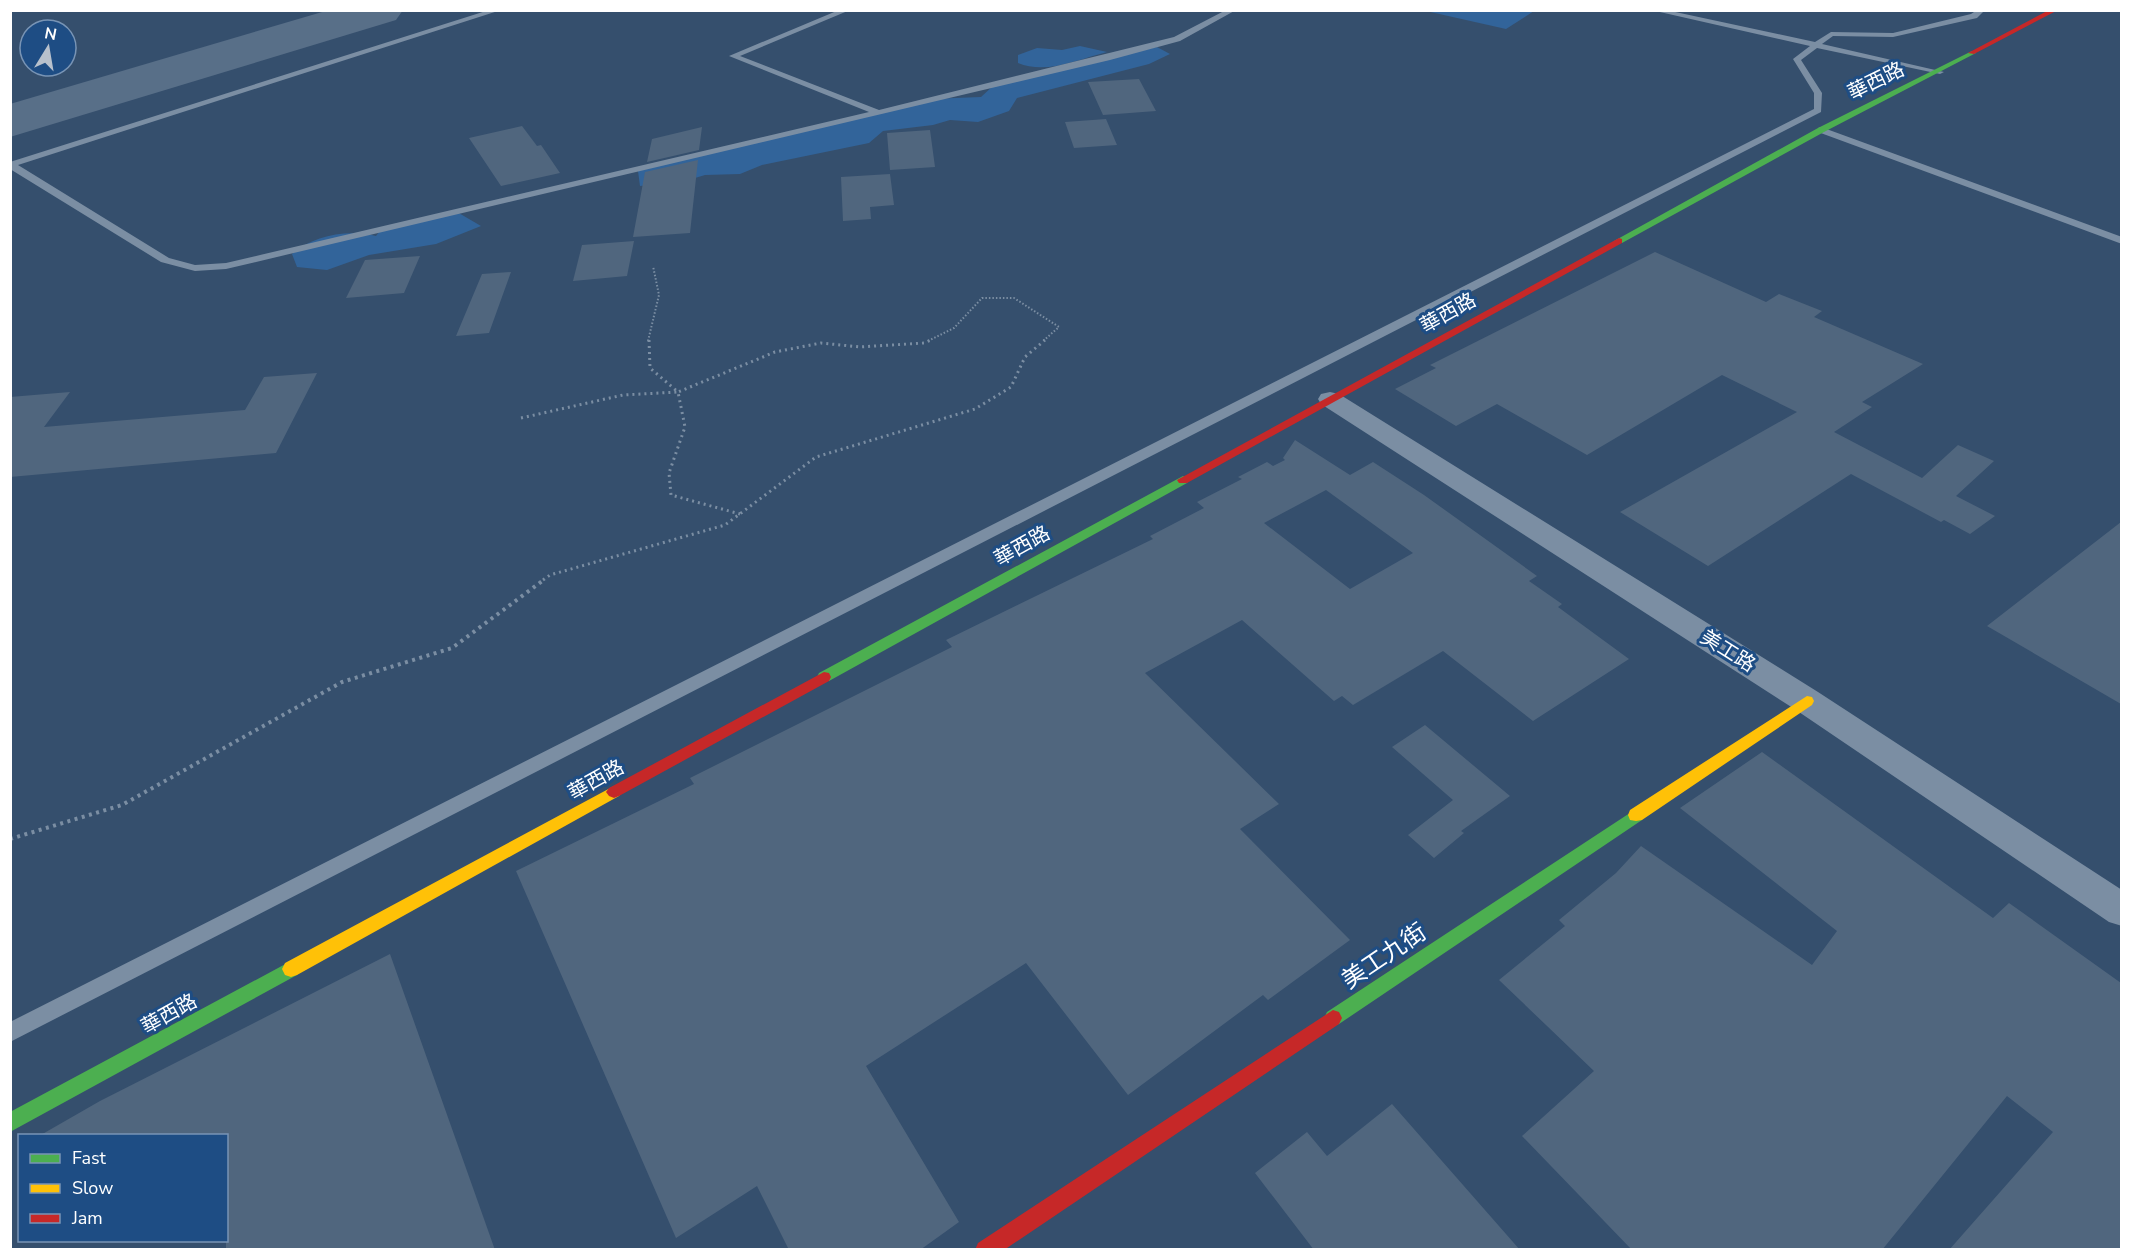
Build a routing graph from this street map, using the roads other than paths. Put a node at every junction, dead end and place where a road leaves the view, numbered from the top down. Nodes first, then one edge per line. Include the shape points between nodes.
1 (498, 10) edge
2 (847, 10) edge
3 (1233, 10) edge
4 (1654, 10) edge
5 (1982, 10) edge
6 (2055, 10) edge
7 (1818, 44) junction
8 (1940, 72) junction
9 (877, 112) junction
10 (1821, 130) junction
11 (11, 165) edge
12 (2121, 242) edge
13 (1330, 399) junction
14 (1807, 701) junction
15 (2121, 910) edge
16 (10, 1033) edge
17 (10, 1123) edge
18 (985, 1250) edge

1 - 11 lane
2 - 9 lane via 733,56
3 - 9 lane via 1176,39
4 - 7 lane
5 - 7 lane via 1974,16 1893,35 1832,34
6 - 8 street, 華西路
7 - 8 lane
7 - 16 lane via 1797,59 1818,93 1818,110
8 - 10 street, 華西路
9 - 11 lane via 247,263 207,268 178,267
10 - 12 lane
10 - 13 street, 華西路
13 - 14 street, 美工路
13 - 17 street, 華西路
14 - 15 street, 美工路
14 - 18 street, 美工九街

